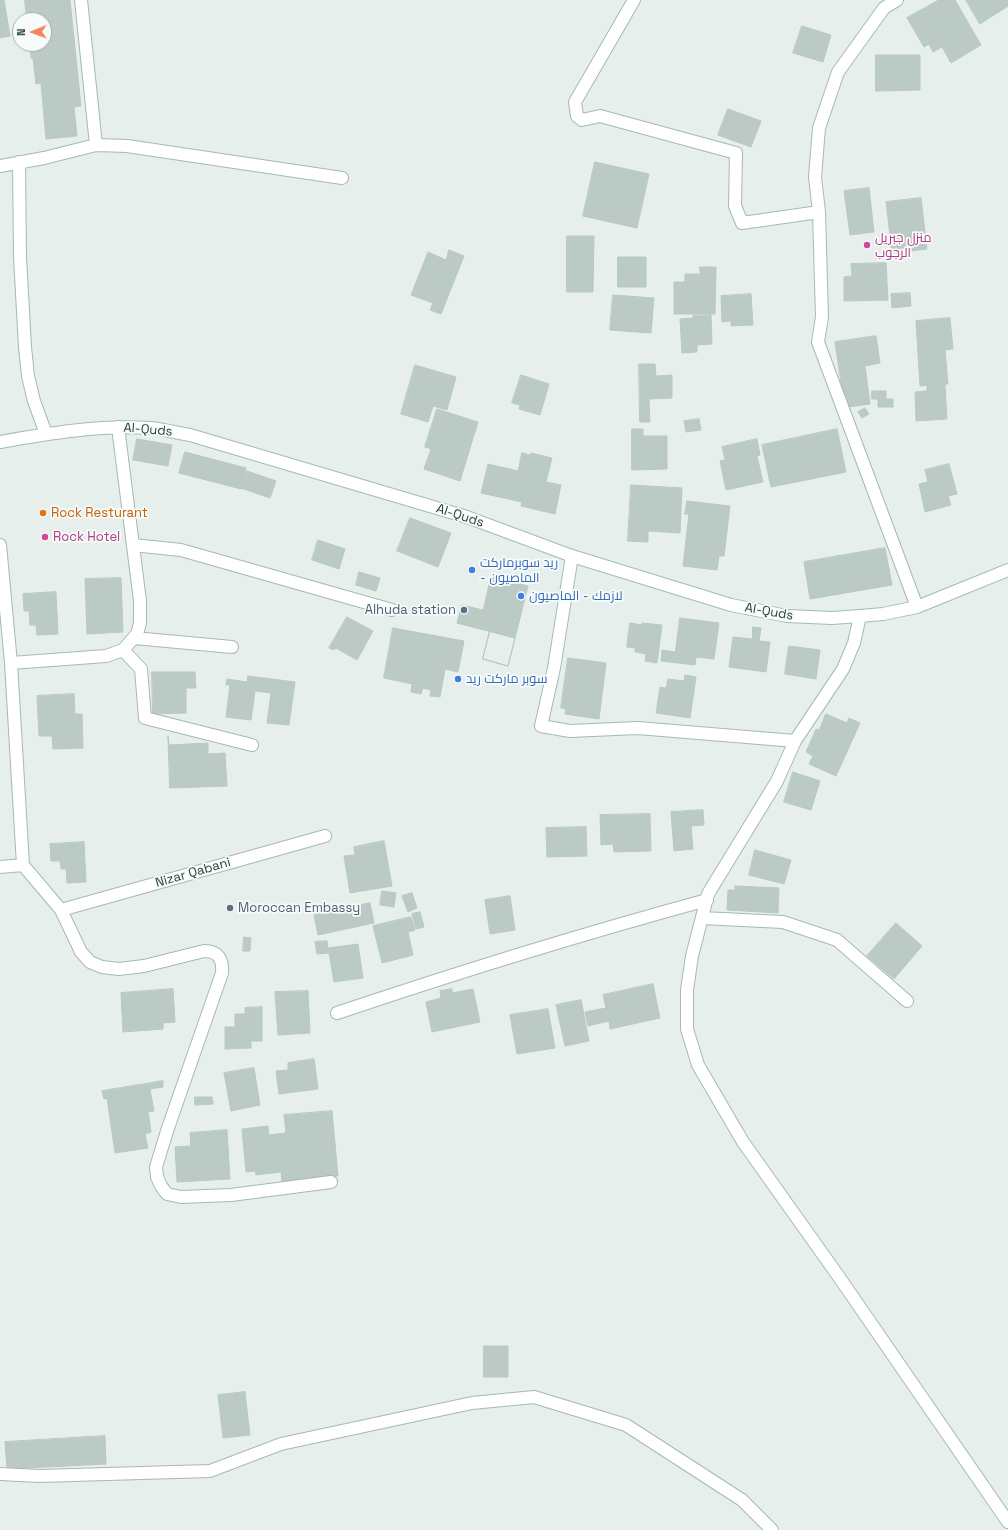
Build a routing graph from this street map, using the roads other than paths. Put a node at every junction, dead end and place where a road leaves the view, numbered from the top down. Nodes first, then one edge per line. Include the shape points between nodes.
1 (81, 0) edge
2 (634, 0) edge
3 (897, 0) edge
4 (96, 144) junction
5 (20, 162) junction
6 (0, 166) edge
7 (342, 178) dead end
8 (819, 212) junction
9 (118, 427) junction
10 (46, 434) junction
11 (0, 442) edge
12 (0, 545) edge
13 (133, 545) junction
14 (572, 556) junction
15 (1008, 570) edge
16 (917, 607) junction
17 (392, 610) dead end
18 (860, 616) junction
19 (134, 638) junction
20 (232, 647) dead end
21 (122, 650) junction
22 (12, 663) junction
23 (795, 741) junction
24 (252, 745) dead end
25 (325, 836) dead end
26 (23, 865) junction
27 (0, 867) edge
28 (706, 900) junction
29 (61, 910) junction
30 (702, 918) junction
31 (907, 1001) dead end
32 (337, 1013) dead end
33 (331, 1182) dead end
34 (0, 1474) edge
35 (1008, 1522) edge
36 (772, 1530) edge

1 - 4 street
2 - 8 street via 575,102 577,116 582,120 600,116 736,153 735,206 742,223
3 - 8 street via 884,8 838,72 819,128 815,176
4 - 5 street
4 - 7 street via 127,146
5 - 6 street
5 - 10 street via 20,257 25,347 34,401
8 - 16 street via 822,317 818,342
9 - 10 street, Al-Quds
9 - 13 street
9 - 14 street, Al-Quds via 152,428 190,435 467,517
10 - 11 street, Al-Quds
12 - 22 street
13 - 17 street via 181,550
13 - 19 street via 140,601 140,623
14 - 18 street, Al-Quds via 731,605 787,616
14 - 23 street via 554,668 541,726 570,731 638,728
15 - 16 street, Al-Quds
16 - 18 street, Al-Quds
18 - 23 street via 854,643 843,668
19 - 20 street
19 - 21 street
21 - 22 street via 106,656
21 - 24 street via 141,668 145,718
22 - 26 street
23 - 28 street via 777,781
25 - 29 street, Nizar Qabani
26 - 27 street
26 - 29 street
28 - 30 street
28 - 32 street via 462,972
29 - 33 street via 81,952 90,962 102,967 119,969 144,966 204,951 215,953 223,964 222,974 156,1167 159,1182 167,1194 181,1197 231,1195
30 - 31 street via 783,922 837,940
30 - 35 street via 692,956 687,990 687,1028 698,1065 743,1142
34 - 36 street via 210,1471 281,1444 472,1404 534,1398 626,1425 742,1500

